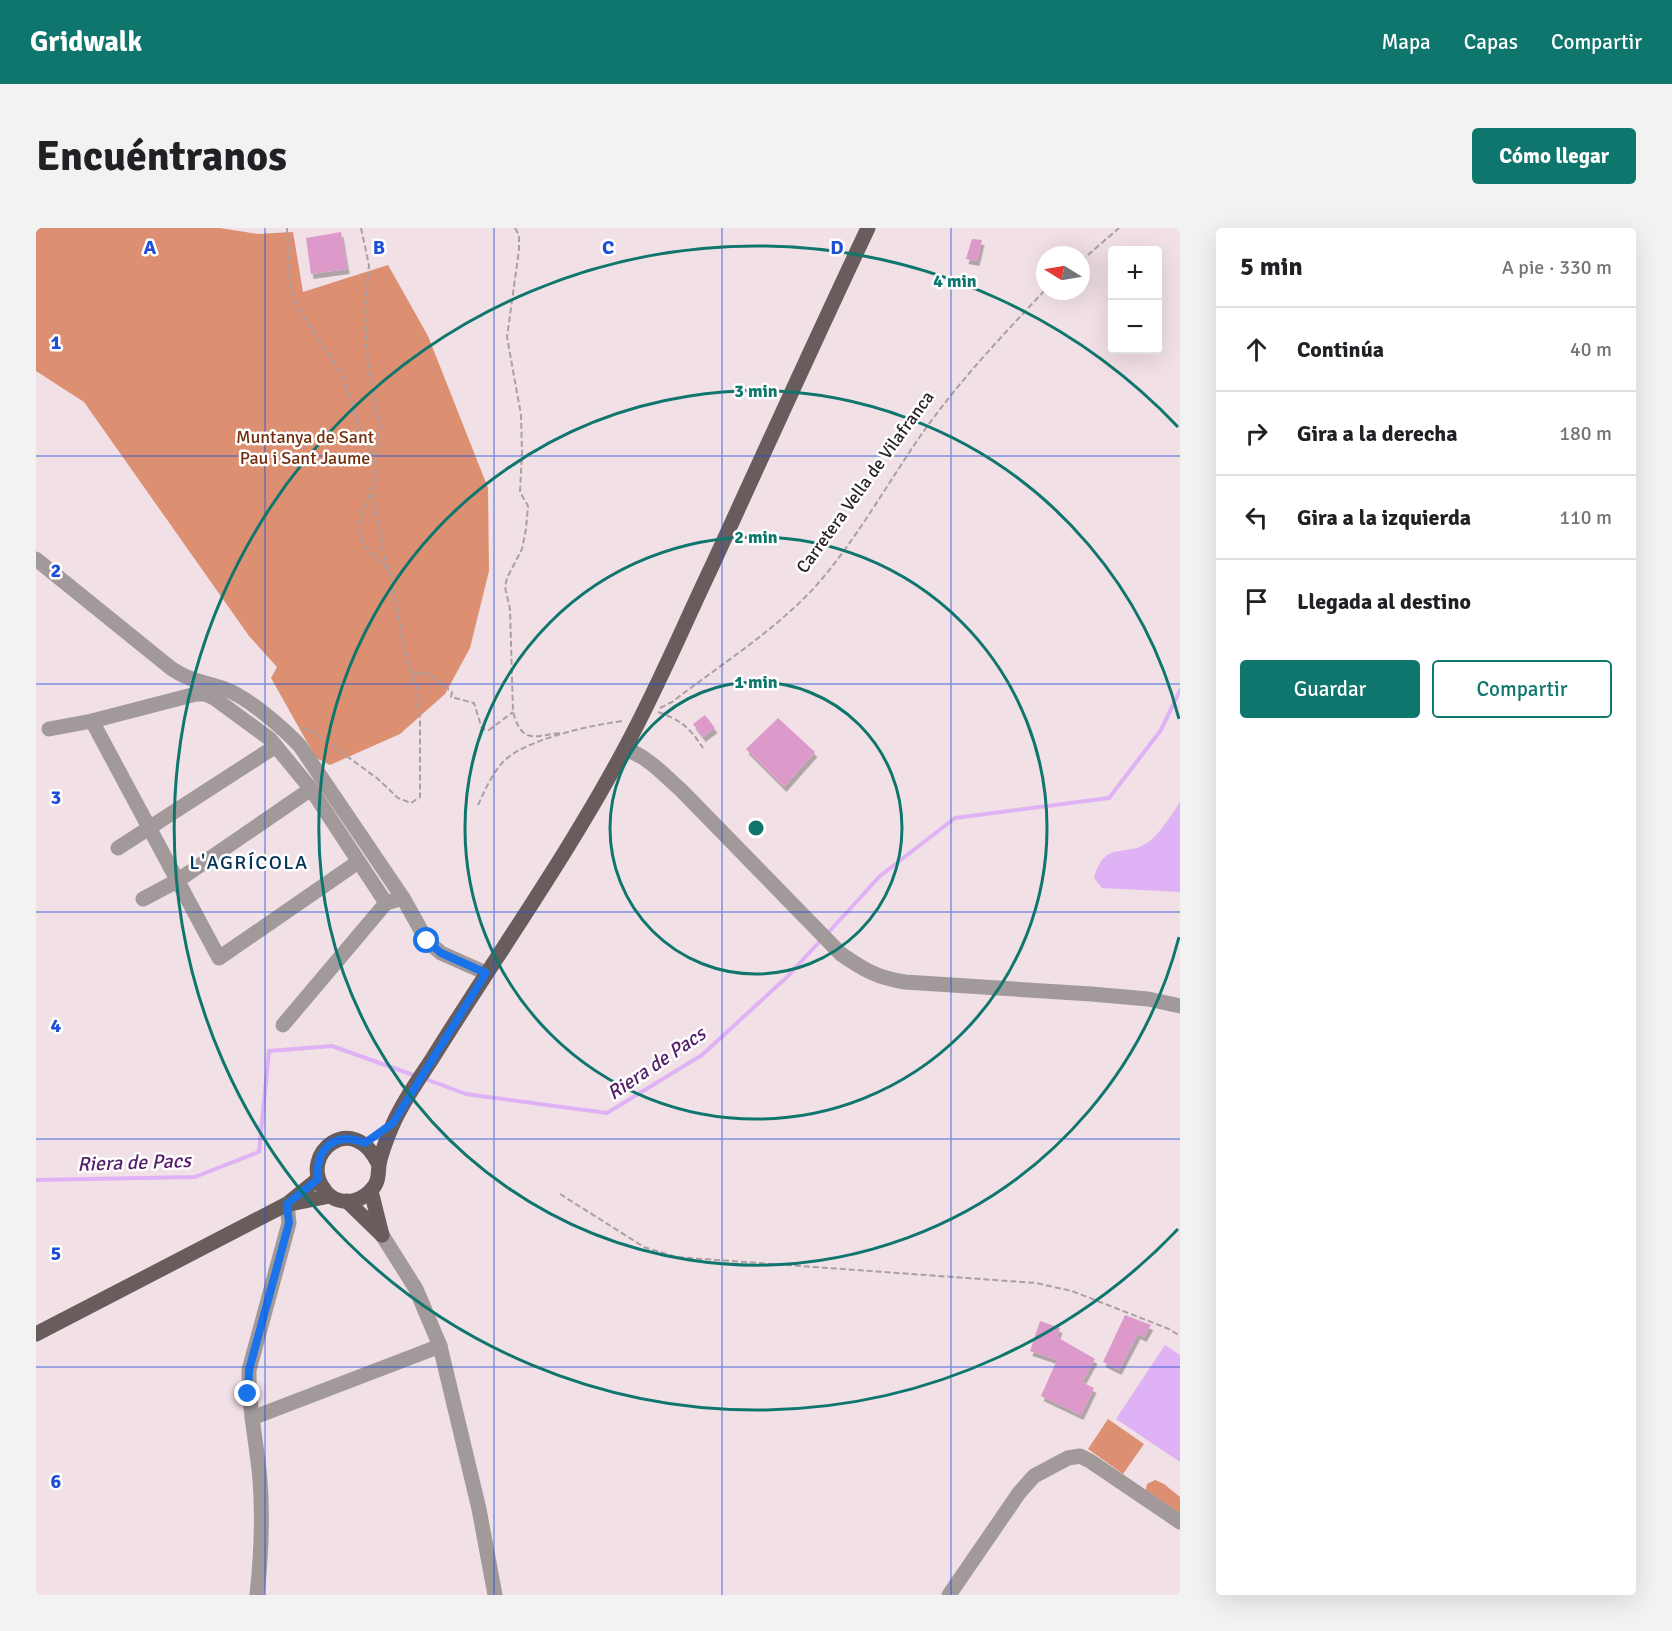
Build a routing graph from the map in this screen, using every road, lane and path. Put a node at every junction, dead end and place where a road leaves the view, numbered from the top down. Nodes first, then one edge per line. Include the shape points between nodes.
1 (287, 228) edge
2 (361, 228) edge
3 (515, 228) edge
4 (868, 228) edge
5 (1119, 228) edge
6 (1090, 253) edge
7 (1036, 299) edge
8 (375, 463) junction
9 (372, 491) junction
10 (36, 559) edge
11 (390, 572) junction
12 (413, 674) junction
13 (513, 712) junction
14 (641, 718) junction
15 (92, 721) junction
16 (598, 724) junction
17 (49, 729) dead end
18 (284, 729) junction
19 (276, 746) junction
20 (703, 748) dead end
21 (625, 749) junction
22 (311, 789) junction
23 (478, 805) dead end
24 (151, 828) junction
25 (118, 848) dead end
26 (358, 862) junction
27 (177, 881) junction
28 (403, 898) junction
29 (143, 899) dead end
30 (386, 903) junction
31 (486, 973) junction
32 (1180, 1006) edge
33 (283, 1025) dead end
34 (393, 1123) junction
35 (365, 1143) junction
36 (379, 1165) junction
37 (318, 1179) junction
38 (371, 1191) junction
39 (560, 1194) dead end
40 (330, 1196) junction
41 (348, 1201) junction
42 (287, 1204) junction
43 (382, 1235) junction
44 (36, 1334) edge
45 (1180, 1336) edge
46 (440, 1346) junction
47 (252, 1418) junction
48 (1180, 1522) edge
49 (257, 1595) edge
50 (495, 1595) edge
51 (949, 1595) edge

1 - 8 path via 290,287 303,316 340,371
2 - 8 path via 369,265 365,311 368,365 380,427
3 - 13 path via 519,250 507,337 521,415 520,492 528,506 522,549 505,587 510,609
4 - 14 main road
5 - 6 path
7 - 20 path, Carretera Vella de Vilafranca via 957,386 814,588 763,634 655,711 675,718 692,731
8 - 9 path
9 - 11 path
9 - 11 path via 362,513 360,534 363,544
10 - 18 street via 172,669 186,678 234,693
11 - 12 path via 400,631
12 - 13 path via 428,673 452,692 451,697 474,703 482,729 489,730
12 - 18 path via 420,717 421,789 416,801 398,798 314,732
13 - 16 path via 517,725 532,738 572,733
14 - 16 path
14 - 21 main road
15 - 17 street
15 - 19 street via 205,694 261,731
15 - 24 street
16 - 23 path via 516,751 495,772
18 - 28 street via 300,746
19 - 22 street
19 - 24 street
21 - 31 main road
21 - 32 street via 641,756 680,789 841,954 862,969 886,979 1148,999
22 - 26 street
22 - 27 street
24 - 25 street
24 - 27 street
26 - 27 street via 219,958
26 - 30 street
27 - 29 street
28 - 30 street
28 - 31 street via 427,941 441,953
30 - 33 street
31 - 34 main road
34 - 35 main road
34 - 36 main road
35 - 36 main road
35 - 37 main road via 346,1138 327,1146 318,1161
36 - 38 main road
37 - 40 main road
37 - 42 main road
38 - 41 main road
38 - 43 main road
39 - 45 path via 644,1247 676,1257 1036,1283 1072,1291
40 - 41 main road
40 - 42 main road
41 - 43 main road
42 - 44 main road
42 - 47 street via 289,1223 249,1370
43 - 46 street via 416,1289
46 - 47 street
46 - 50 street
47 - 49 street via 260,1480
48 - 51 street via 1090,1461 1080,1456 1068,1458 1034,1476 1018,1493

